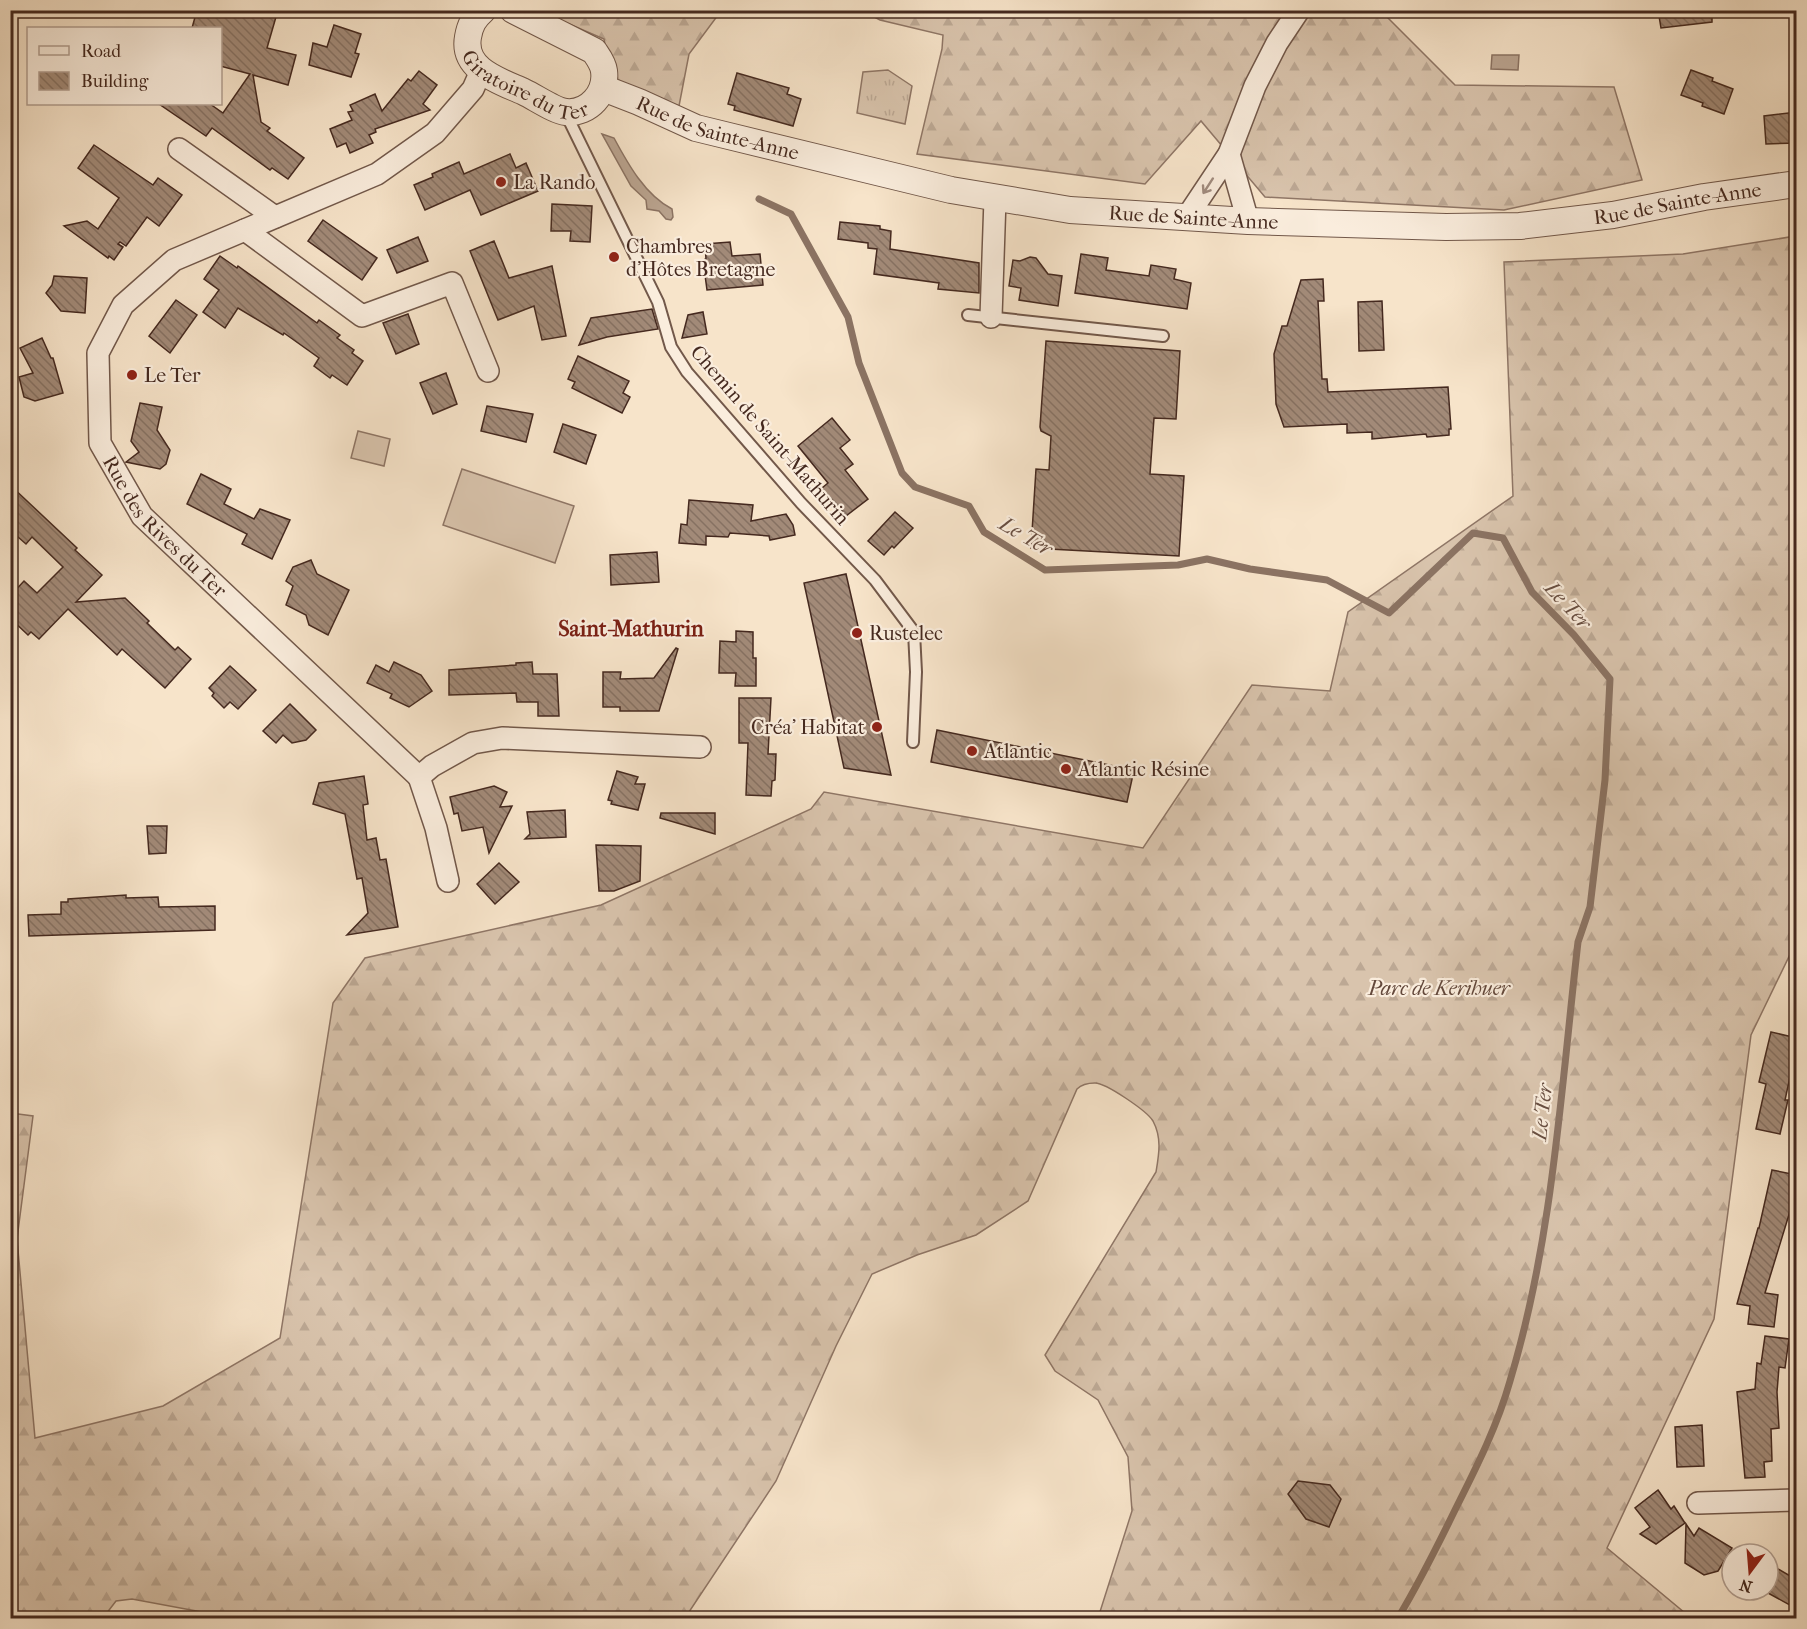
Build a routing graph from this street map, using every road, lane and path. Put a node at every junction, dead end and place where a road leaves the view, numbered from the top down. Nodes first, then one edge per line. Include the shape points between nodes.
1 (513, 10) edge
2 (1299, 10) edge
3 (471, 14) edge
4 (481, 71) junction
5 (603, 88) junction
6 (565, 112) junction
7 (179, 149) dead end
8 (1228, 154) junction
9 (1797, 184) edge
10 (995, 199) junction
11 (275, 217) junction
12 (1187, 217) junction
13 (1248, 221) junction
14 (245, 230) junction
15 (968, 315) dead end
16 (991, 317) junction
17 (1163, 336) dead end
18 (489, 370) dead end
19 (913, 742) dead end
20 (700, 747) dead end
21 (419, 777) junction
22 (448, 881) dead end
23 (1797, 1500) edge
24 (1698, 1503) dead end

1 - 5 street, Giratoire du Ter via 594,51 604,72
2 - 8 street via 1254,86
3 - 4 street, Giratoire du Ter via 466,46 470,59
4 - 6 street, Giratoire du Ter
4 - 11 street, Rue des Rives du Ter via 473,89 435,134 377,174
5 - 6 street, Giratoire du Ter via 588,106
5 - 10 street, Rue de Sainte-Anne via 696,128
6 - 19 lane, Chemin de Saint-Mathurin via 658,302 671,346 687,372 801,503 875,580 914,632
7 - 11 street
8 -> 12 street
8 - 13 street
9 - 13 street, Rue de Sainte-Anne via 1613,215 1520,226
10 - 12 street, Rue de Sainte-Anne via 1070,210
10 - 16 street
11 - 14 street, Rue des Rives du Ter
12 - 13 street, Rue de Sainte-Anne
14 - 18 street via 362,316 452,283
14 - 21 street, Rue des Rives du Ter via 174,260 123,305 98,353 100,443 142,516
15 - 16 lane
16 - 17 lane
20 - 21 street via 502,738 473,743
21 - 22 street, Rue des Rives du Ter
23 - 24 street

